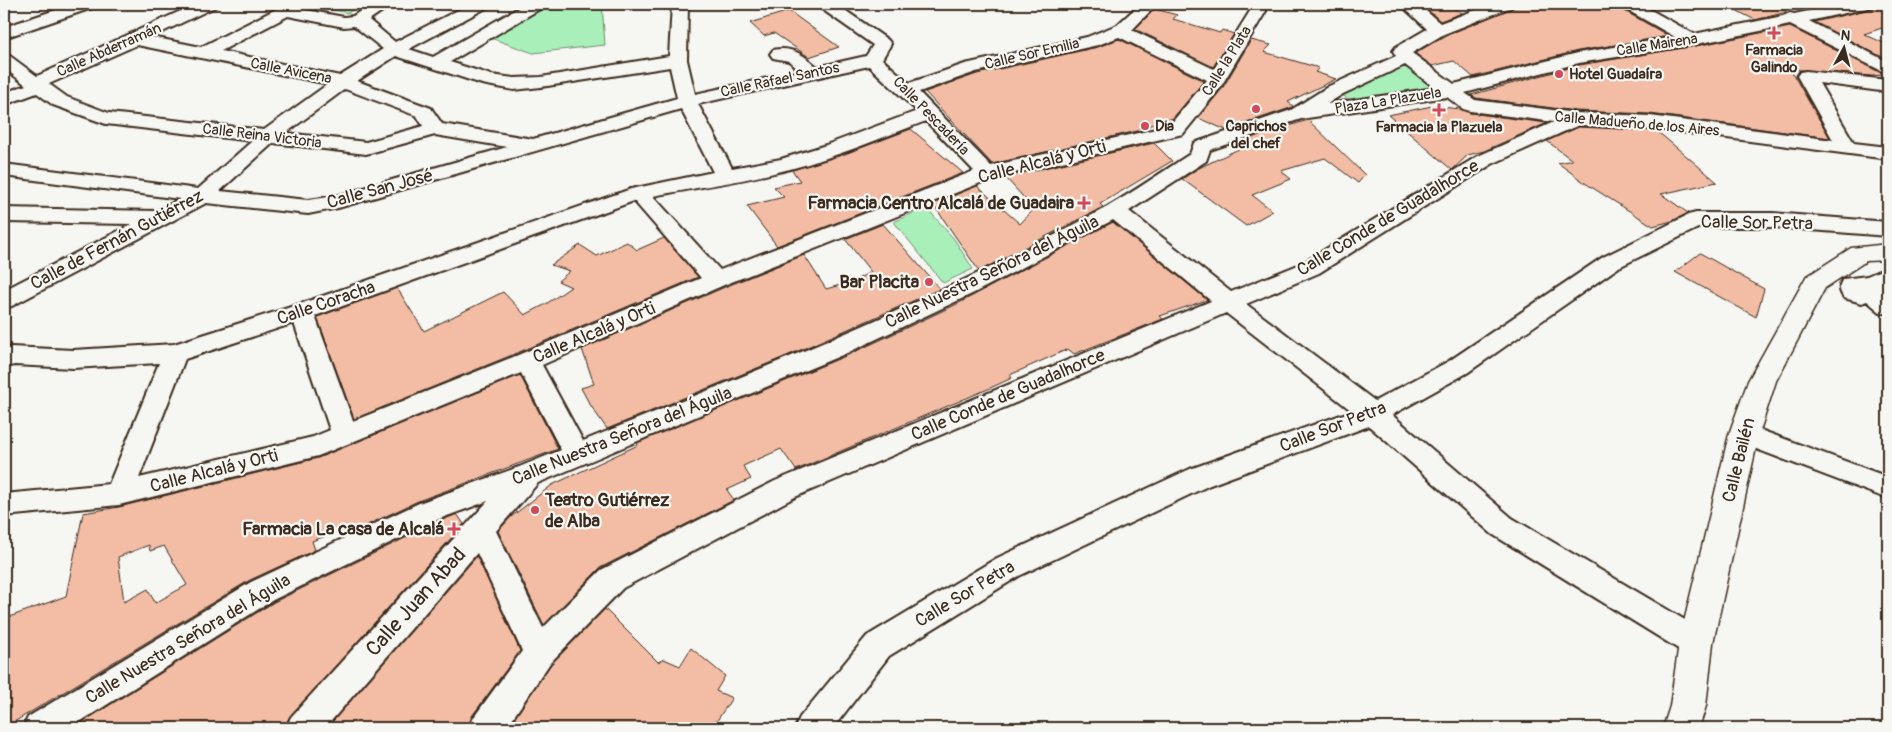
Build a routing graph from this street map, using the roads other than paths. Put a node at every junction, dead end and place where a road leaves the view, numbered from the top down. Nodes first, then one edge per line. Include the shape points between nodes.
1 (89, 4) edge
2 (209, 4) edge
3 (382, 4) edge
4 (482, 4) edge
5 (538, 4) edge
6 (680, 4) edge
7 (825, 4) edge
8 (1258, 4) edge
9 (1408, 4) edge
10 (1506, 4) edge
11 (1628, 4) edge
12 (1864, 4) edge
13 (1139, 6) edge
14 (291, 7) edge
15 (1790, 18) junction
16 (358, 20) junction
17 (1119, 30) junction
18 (1438, 30) junction
19 (4, 33) edge
20 (135, 40) junction
21 (1692, 40) junction
22 (394, 50) junction
23 (204, 53) junction
24 (780, 58) dead end
25 (1406, 58) junction
26 (4, 60) edge
27 (678, 60) junction
28 (873, 60) junction
29 (435, 62) junction
30 (808, 69) junction
31 (1888, 69) edge
32 (1218, 78) junction
33 (343, 82) junction
34 (38, 84) junction
35 (1888, 86) edge
36 (906, 90) junction
37 (1450, 91) junction
38 (4, 99) edge
39 (688, 101) junction
40 (929, 113) junction
41 (1298, 114) junction
42 (1576, 119) junction
43 (1184, 123) junction
44 (435, 129) junction
45 (269, 136) junction
46 (534, 146) junction
47 (1201, 147) junction
48 (1847, 147) junction
49 (1888, 153) edge
50 (4, 170) edge
51 (987, 173) junction
52 (726, 176) junction
53 (638, 193) junction
54 (203, 196) junction
55 (1115, 211) junction
56 (4, 215) edge
57 (161, 218) junction
58 (1888, 229) edge
59 (1874, 253) edge
60 (1888, 269) edge
61 (1888, 274) edge
62 (716, 280) junction
63 (1888, 282) edge
64 (1888, 299) edge
65 (4, 300) edge
66 (1229, 303) junction
67 (1888, 306) edge
68 (302, 312) junction
69 (175, 353) junction
70 (4, 359) edge
71 (527, 361) junction
72 (1373, 414) junction
73 (1744, 434) junction
74 (345, 435) junction
75 (577, 456) junction
76 (529, 475) junction
77 (1888, 488) edge
78 (119, 494) junction
79 (4, 504) edge
80 (480, 530) junction
81 (1696, 643) junction
82 (539, 653) junction
83 (40, 728) edge
84 (304, 728) edge
85 (486, 728) edge
86 (812, 728) edge
87 (1681, 728) edge

1 - 19 street
2 - 20 street, Calle Abderramán
3 - 16 street
4 - 22 street, Calle de Fernán Gutiérrez
5 - 29 street
6 - 27 street
7 - 28 street via 882,44
8 - 32 street, Calle la Plata via 1258,11
9 - 18 street
10 - 18 street
11 - 21 street
12 - 15 street, Calle Mairena
13 - 17 street, Calle Sor Emilia
14 - 16 street via 344,22
14 - 23 street
15 - 21 street, Calle Mairena
15 - 31 street
16 - 22 street
17 - 32 street
17 - 36 street, Calle Sor Emilia via 1092,41 971,68
18 - 25 street via 1402,52
20 - 23 street, Calle Avicena
20 - 34 street, Calle Abderramán
21 - 37 street, Calle Mairena via 1578,58
22 - 29 street
22 - 33 street, Calle de Fernán Gutiérrez
23 - 33 street, Calle Avicena
24 - 30 street
25 - 37 street, Plaza La Plazuela
25 - 41 street, Plaza La Plazuela via 1336,90
26 - 34 street, Calle Reina Victoria
27 - 29 street via 514,84 488,80
27 - 39 street
28 - 30 street, Calle Rafael Santos
28 - 36 street, Calle Pescadería
30 - 39 street, Calle Rafael Santos
32 - 43 street, Calle la Plata
33 - 44 street, Calle Avicena via 424,112
33 - 45 street, Calle de Fernán Gutiérrez
34 - 38 street, Calle Abderramán
34 - 45 street, Calle Reina Victoria via 60,101 106,118
35 - 48 street via 1806,76
36 - 40 street, Calle Pescadería
37 - 41 street, Plaza La Plazuela
37 - 42 street, Calle Madueño de los Aires via 1470,106
39 - 46 street, Calle San José
39 - 52 street
40 - 51 street, Calle Pescadería
40 - 52 street, Calle Coracha via 833,150
41 - 47 street, Plaza La Plazuela
42 - 48 street, Calle Madueño de los Aires via 1650,122
42 - 66 street, Calle Conde de Guadalhorce via 1485,160 1311,268
43 - 47 street
43 - 51 street, Calle Alcalá y Orti
44 - 45 street, Calle Reina Victoria via 366,148
44 - 46 street, Calle Reina Victoria
45 - 54 street, Calle de Fernán Gutiérrez
46 - 54 street, Calle San José via 338,202 308,207
47 - 55 street, Calle Nuestra Señora del Águila via 1199,156
48 - 49 street, Calle Madueño de los Aires
50 - 54 street, Calle San José
51 - 62 street, Calle Alcalá y Orti
52 - 53 street, Calle Coracha
53 - 62 street
53 - 68 street, Calle Coracha
54 - 57 street, Calle de Fernán Gutiérrez
55 - 66 street
55 - 75 street, Calle Nuestra Señora del Águila via 966,288 838,347
56 - 57 street
57 - 65 street, Calle de Fernán Gutiérrez
58 - 72 street, Calle Sor Petra via 1772,220 1696,220 1611,262 1458,367
59 - 60 street
59 - 73 main road, Calle Bailén via 1814,283 1762,381
61 - 63 street via 1871,283 1851,284 1852,292 1862,295
62 - 71 street, Calle Alcalá y Orti
64 - 67 street via 1877,299
66 - 72 street
66 - 82 street, Calle Conde de Guadalhorce via 785,489 612,579
68 - 69 street, Calle Coracha
68 - 74 street
69 - 70 street, Calle Coracha via 73,359 11,356
69 - 78 street
71 - 74 street, Calle Alcalá y Orti
71 - 75 street
72 - 81 street via 1502,526
72 - 86 street, Calle Sor Petra via 1200,477 1008,567 878,646
73 - 77 street
73 - 81 main road, Calle Bailén
74 - 78 street, Calle Alcalá y Orti via 318,446
75 - 76 street, Calle Nuestra Señora del Águila
76 - 80 street, Calle Juan Abad
76 - 83 street, Calle Nuestra Señora del Águila via 429,511 262,591
78 - 79 street, Calle Alcalá y Orti
80 - 82 street
80 - 84 street, Calle Juan Abad
81 - 87 main road, Calle Bailén via 1688,706
82 - 85 street, Calle Conde de Guadalhorce

